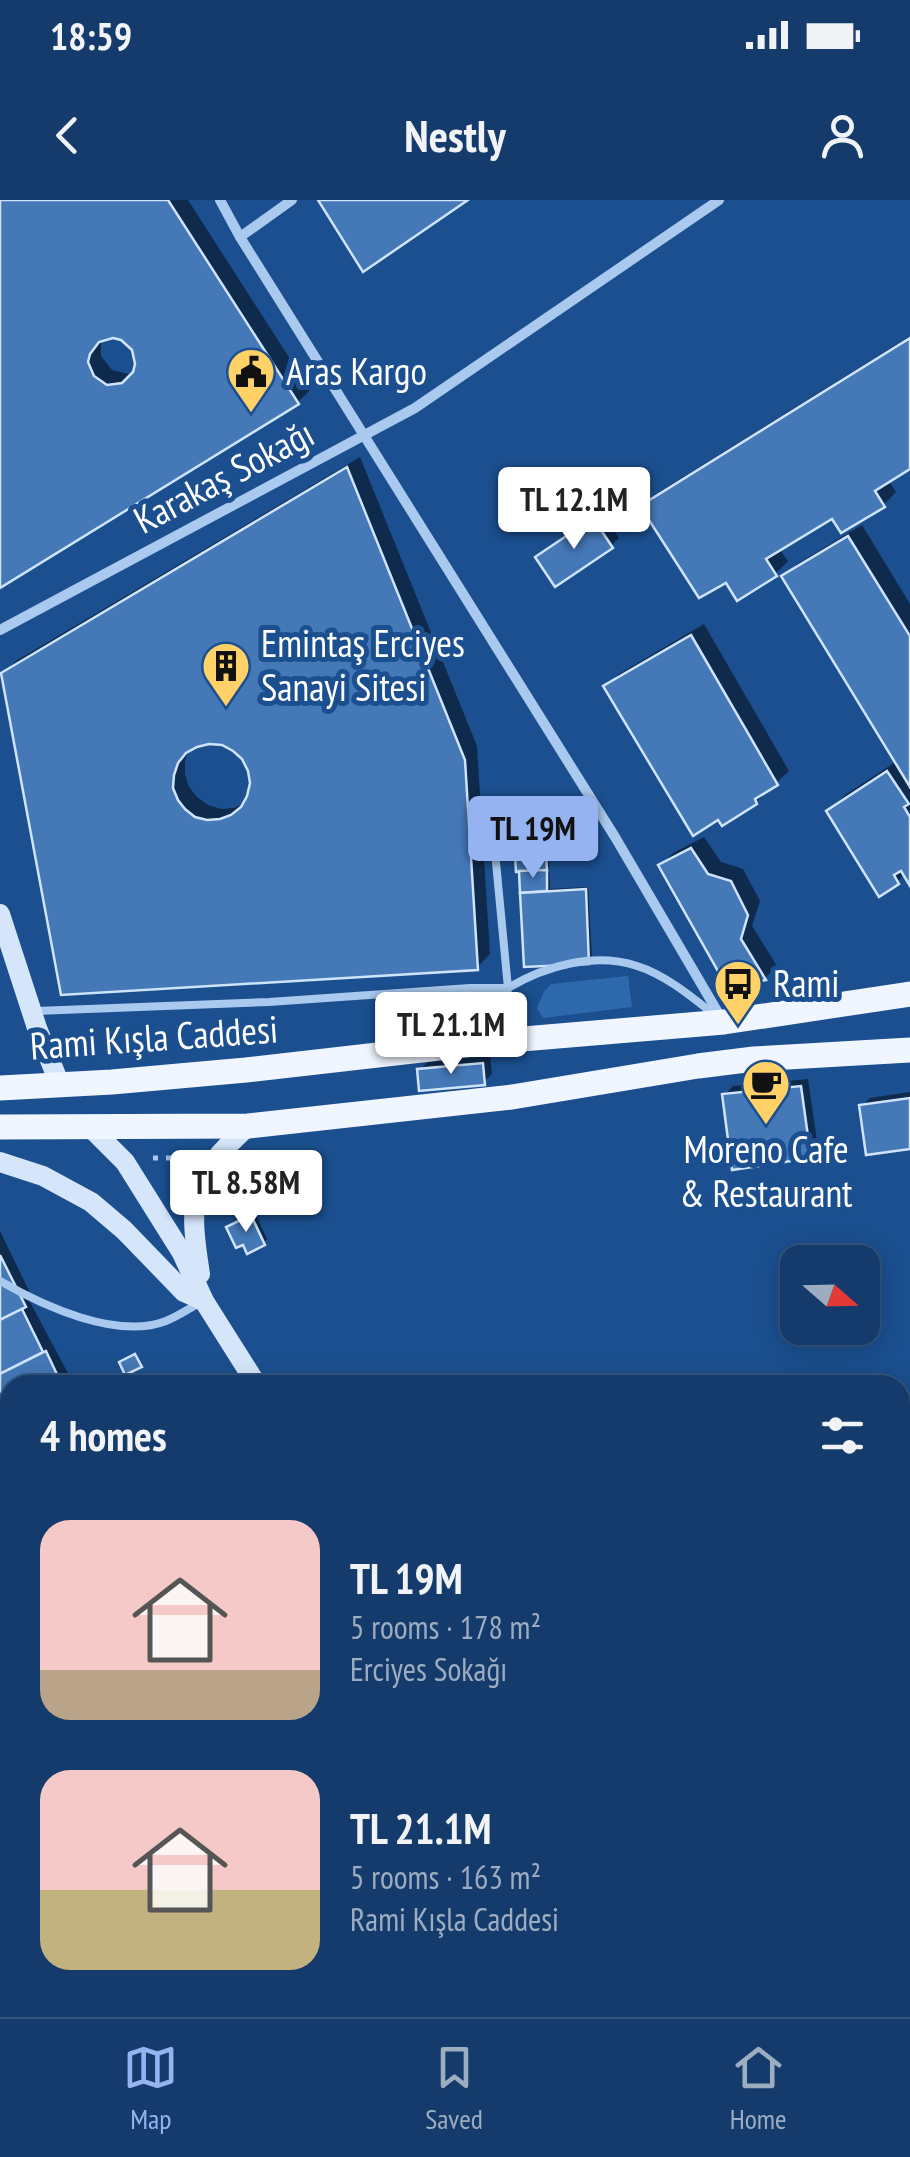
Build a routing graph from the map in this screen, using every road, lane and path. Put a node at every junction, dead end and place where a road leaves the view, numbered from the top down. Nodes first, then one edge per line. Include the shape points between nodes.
1 (220, 200) edge
2 (292, 200) edge
3 (719, 200) edge
4 (240, 237) junction
5 (366, 436) junction
6 (0, 630) edge
7 (491, 810) dead end
8 (0, 914) edge
9 (508, 988) junction
10 (910, 994) edge
11 (32, 1012) junction
12 (724, 1022) junction
13 (500, 1042) junction
14 (910, 1050) edge
15 (754, 1059) junction
16 (60, 1084) junction
17 (0, 1088) edge
18 (88, 1125) junction
19 (248, 1126) junction
20 (0, 1127) edge
21 (140, 1158) dead end
22 (200, 1158) dead end
23 (0, 1162) edge
24 (0, 1281) edge
25 (204, 1300) junction
26 (251, 1375) edge

1 - 4 street
2 - 4 street
3 - 5 street, Karakaş Sokağı
4 - 5 street
5 - 6 street, Karakaş Sokağı
5 - 12 street
7 - 9 lane
8 - 11 main road
9 - 11 lane
9 - 12 lane via 569,964 636,965
9 - 13 lane
10 - 12 main road, Rami Kışla Caddesi
11 - 16 main road
12 - 13 main road, Rami Kışla Caddesi
12 - 15 main road
13 - 16 main road, Rami Kışla Caddesi
14 - 15 main road
15 - 19 main road via 512,1097
16 - 17 main road, Rami Kışla Caddesi
16 - 18 main road
18 - 19 main road
18 - 20 main road
18 - 25 main road via 125,1162
19 - 25 main road via 210,1164 198,1187 193,1232
21 - 22 path
23 - 25 main road via 92,1202 184,1292
24 - 25 lane via 82,1317 139,1327
25 - 26 main road

